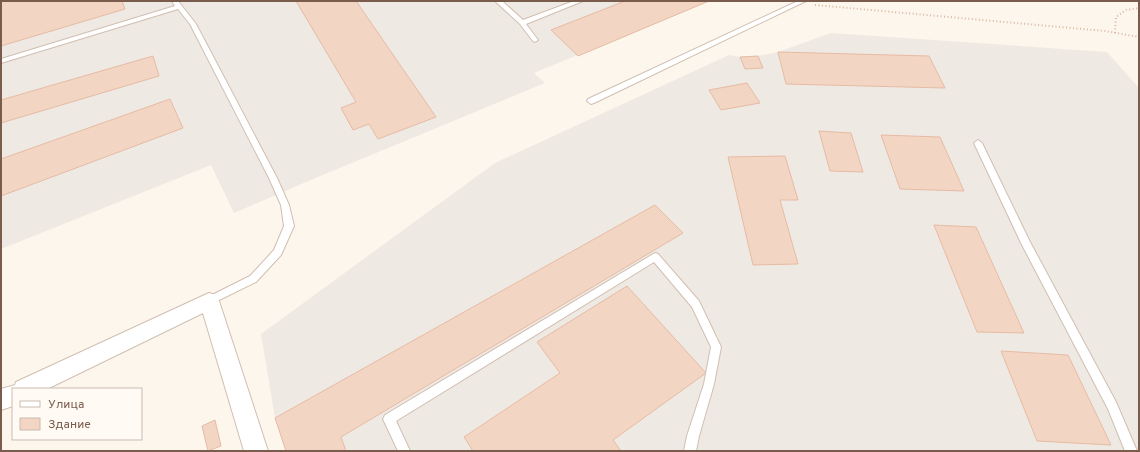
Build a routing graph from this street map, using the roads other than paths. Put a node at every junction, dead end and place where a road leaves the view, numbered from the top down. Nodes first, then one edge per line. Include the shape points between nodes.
1 (498, 1) edge
2 (580, 1) edge
3 (801, 2) edge
4 (177, 4) edge
5 (522, 24) junction
6 (536, 40) dead end
7 (1, 61) edge
8 (591, 101) dead end
9 (978, 143) dead end
10 (209, 301) junction
11 (26, 388) edge
12 (12, 394) edge
13 (1, 400) edge
14 (256, 451) edge
15 (404, 451) edge
16 (690, 451) edge
17 (1131, 451) edge

1 - 5 lane
2 - 5 lane
3 - 8 lane
4 - 7 lane
4 - 10 lane via 193,24 273,178 285,205 289,226 278,252 253,279
5 - 6 lane
9 - 17 lane via 1026,243 1112,406
10 - 11 street
10 - 14 street
12 - 13 street
15 - 16 lane via 389,419 655,257 696,304 716,347 709,384

